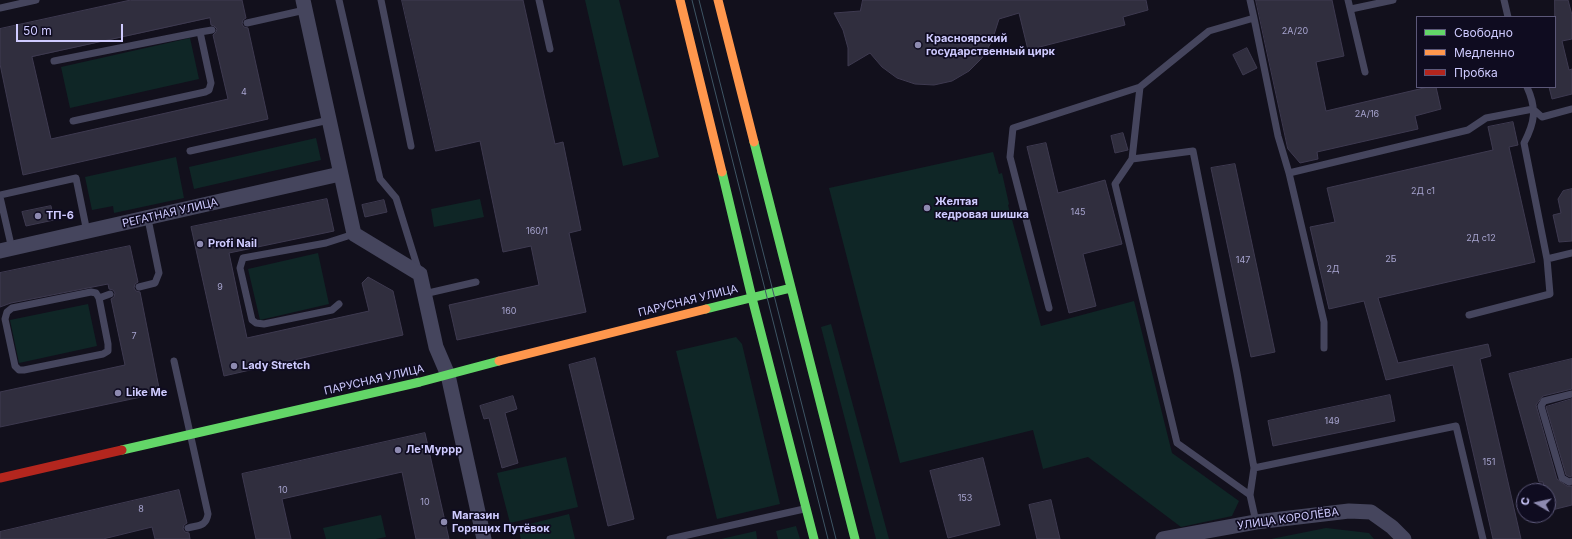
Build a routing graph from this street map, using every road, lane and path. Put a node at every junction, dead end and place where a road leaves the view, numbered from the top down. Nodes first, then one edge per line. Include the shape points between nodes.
1 (36, 0) edge
2 (339, 0) edge
3 (381, 0) edge
4 (539, 0) edge
5 (680, 0) edge
6 (718, 0) edge
7 (1250, 0) edge
8 (1348, 0) edge
9 (1393, 0) edge
10 (1504, 0) edge
11 (304, 5) edge
12 (0, 8) edge
13 (1351, 10) junction
14 (1508, 16) edge
15 (1254, 18) junction
16 (247, 22) dead end
17 (212, 30) dead end
18 (200, 32) junction
19 (550, 49) dead end
20 (54, 61) dead end
21 (1365, 72) dead end
22 (1140, 87) junction
23 (1527, 88) edge
24 (1572, 109) edge
25 (1533, 110) junction
26 (329, 120) junction
27 (73, 121) dead end
28 (411, 146) dead end
29 (190, 151) dead end
30 (1132, 158) junction
31 (1289, 173) junction
32 (340, 174) junction
33 (0, 196) edge
34 (148, 219) junction
35 (87, 232) junction
36 (354, 234) junction
37 (6, 250) edge
38 (1572, 253) edge
39 (1547, 259) junction
40 (420, 274) junction
41 (476, 282) dead end
42 (139, 287) dead end
43 (791, 288) junction
44 (110, 294) dead end
45 (424, 294) junction
46 (99, 298) junction
47 (752, 298) junction
48 (339, 304) dead end
49 (1049, 308) dead end
50 (1469, 315) dead end
51 (1324, 348) dead end
52 (174, 361) dead end
53 (448, 375) junction
54 (1572, 394) edge
55 (190, 435) junction
56 (1254, 468) junction
57 (0, 478) edge
58 (1572, 481) edge
59 (1250, 494) junction
60 (806, 508) junction
61 (1256, 522) junction
62 (188, 528) dead end
63 (706, 531) junction
64 (484, 539) edge
65 (670, 539) edge
66 (708, 539) edge
67 (814, 539) edge
68 (855, 539) edge
69 (1163, 539) edge
70 (1404, 539) edge
71 (1483, 539) edge

1 - 12 lane
2 - 40 lane via 380,179 396,198
3 - 28 lane
4 - 19 lane
5 - 47 main road
6 - 43 main road
7 - 15 lane
8 - 13 lane
9 - 13 lane
10 - 14 lane
11 - 16 lane
11 - 26 street
13 - 21 lane
15 - 22 lane via 1209,31
15 - 31 lane via 1278,136
17 - 18 lane
18 - 20 lane
18 - 27 lane via 211,83 209,90
22 - 30 lane
22 - 49 lane via 1013,128 1010,157
23 - 25 lane via 1533,101
24 - 25 lane via 1542,117
25 - 31 lane via 1486,118 1468,130
25 - 39 lane via 1531,129 1524,143
26 - 29 lane
26 - 32 street
30 - 56 lane via 1193,151
30 - 59 lane via 1115,184 1177,444
31 - 51 lane via 1324,322
32 - 34 street, РЕГАТНАЯ УЛИЦА
32 - 36 street
33 - 35 lane via 76,178
33 - 37 lane
34 - 35 street, РЕГАТНАЯ УЛИЦА
34 - 42 lane via 158,273 155,283
35 - 37 street, РЕГАТНАЯ УЛИЦА
36 - 40 street
36 - 48 lane via 326,243 242,258 240,268 252,320 256,323 264,324 332,310
38 - 39 lane
39 - 50 lane via 1550,294
40 - 45 street
41 - 45 lane
43 - 47 main road, ПАРУСНАЯ УЛИЦА
43 - 68 main road
44 - 46 lane
45 - 53 street via 436,347
46 - 46 lane via 96,293 90,292 12,308 7,312 5,318 15,366 19,370 24,370 108,351
47 - 53 main road, ПАРУСНАЯ УЛИЦА
47 - 60 main road
52 - 55 lane
53 - 55 main road, ПАРУСНАЯ УЛИЦА
53 - 64 street
54 - 58 lane via 1544,401 1540,406 1562,478
55 - 57 main road, ПАРУСНАЯ УЛИЦА
55 - 62 lane via 208,514 204,524
56 - 59 lane
56 - 71 lane via 1456,426
59 - 61 lane
60 - 63 lane
60 - 67 main road
61 - 69 street, УЛИЦА КОРОЛЁВА
61 - 70 street, УЛИЦА КОРОЛЁВА via 1349,511 1371,512
63 - 65 lane
63 - 66 lane

